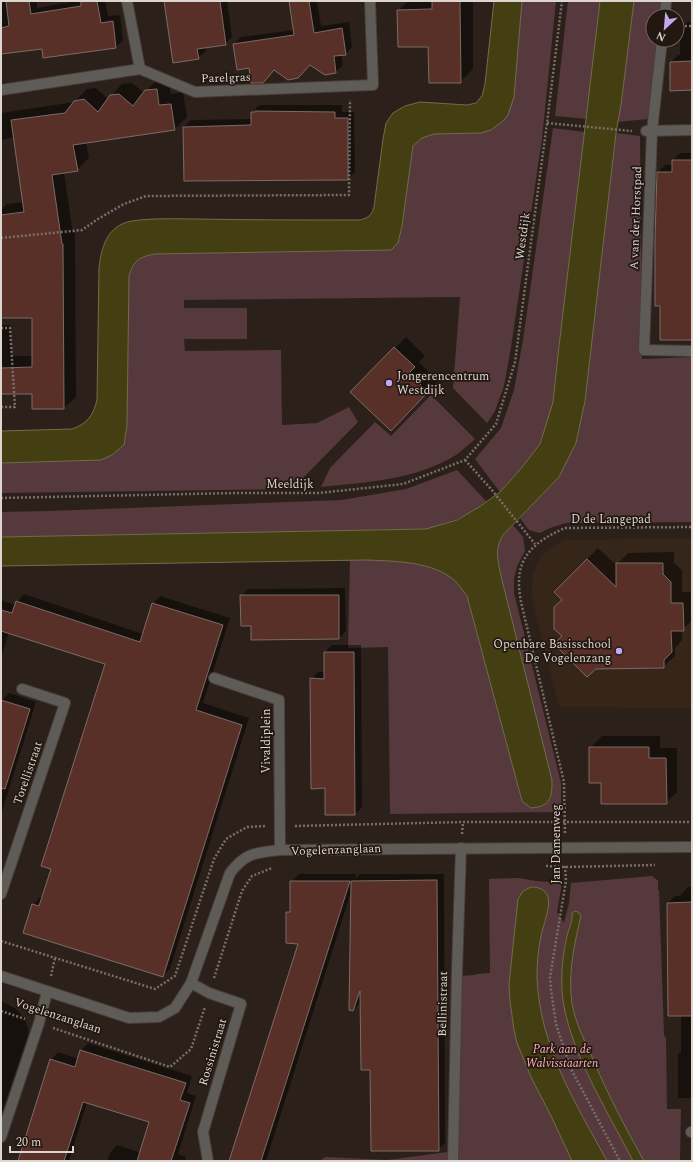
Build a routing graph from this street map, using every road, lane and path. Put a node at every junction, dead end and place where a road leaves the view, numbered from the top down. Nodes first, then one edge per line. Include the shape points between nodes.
1 (127, 1) edge
2 (370, 1) edge
3 (562, 1) edge
4 (661, 48) edge
5 (140, 70) junction
6 (350, 86) junction
7 (1, 90) edge
8 (547, 123) junction
9 (624, 130) dead end
10 (692, 130) edge
11 (649, 131) junction
12 (1, 238) edge
13 (1, 328) edge
14 (692, 351) edge
15 (1, 407) edge
16 (465, 460) junction
17 (1, 498) edge
18 (692, 527) edge
19 (535, 544) junction
20 (214, 678) dead end
21 (22, 689) dead end
22 (566, 822) junction
23 (692, 822) edge
24 (279, 826) junction
25 (692, 846) edge
26 (565, 847) junction
27 (461, 848) junction
28 (280, 850) junction
29 (541, 865) dead end
30 (660, 865) dead end
31 (278, 866) dead end
32 (565, 867) junction
33 (1, 894) edge
34 (1, 941) edge
35 (1, 976) edge
36 (191, 983) junction
37 (47, 992) junction
38 (209, 993) junction
39 (1, 1011) edge
40 (39, 1023) junction
41 (1, 1137) edge
42 (208, 1161) edge
43 (453, 1161) edge
44 (620, 1161) edge

1 - 5 street
2 - 6 street, Parelgras via 373,85
3 - 8 path, Westdijk
4 - 11 street, A van der Horstpad
5 - 6 street, Parelgras via 195,92
5 - 7 street, Parelgras
6 - 12 path via 349,195 146,196 124,204 82,230
8 - 9 path
8 - 16 path, Westdijk via 515,362 496,424
10 - 11 street
11 - 14 street, A van der Horstpad via 644,350
13 - 15 path via 10,328 15,407
16 - 17 path, Meeldijk via 403,484 320,493
16 - 19 path
18 - 19 path, D de Langepad via 565,528
19 - 22 path, Jan Damenweg via 527,555 518,583 564,782
20 - 24 street, Vivaldiplein via 279,700
21 - 33 street, Torellistraat via 65,703
22 - 23 path, Vogelenzanglaan
22 - 24 path, Vogelenzanglaan
22 - 26 path, Jan Damenweg
24 - 28 street, Vivaldiplein
24 - 34 path, Vogelenzanglaan via 247,826 226,839 214,859 175,976 155,989
25 - 26 street, Vogelenzanglaan
26 - 27 street, Vogelenzanglaan
26 - 32 path, Jan Damenweg
27 - 28 street, Vogelenzanglaan
27 - 43 street, Bellinistraat
28 - 36 street, Vogelenzanglaan via 252,854 239,862 230,873
29 - 32 path
30 - 32 path
31 - 38 path, Vogelenzanglaan via 252,876 242,891
32 - 44 path, Jan Damenweg via 566,881 550,977 556,1024 571,1069
35 - 37 street, Vogelenzanglaan
36 - 37 street, Vogelenzanglaan via 175,1008 159,1017 129,1018
36 - 38 street, Rossinistraat
37 - 40 street
38 - 40 path, Vogelenzanglaan via 191,1049 170,1067
38 - 42 street, Rossinistraat via 241,1004 203,1132
39 - 40 path, Vogelenzanglaan
40 - 41 street

